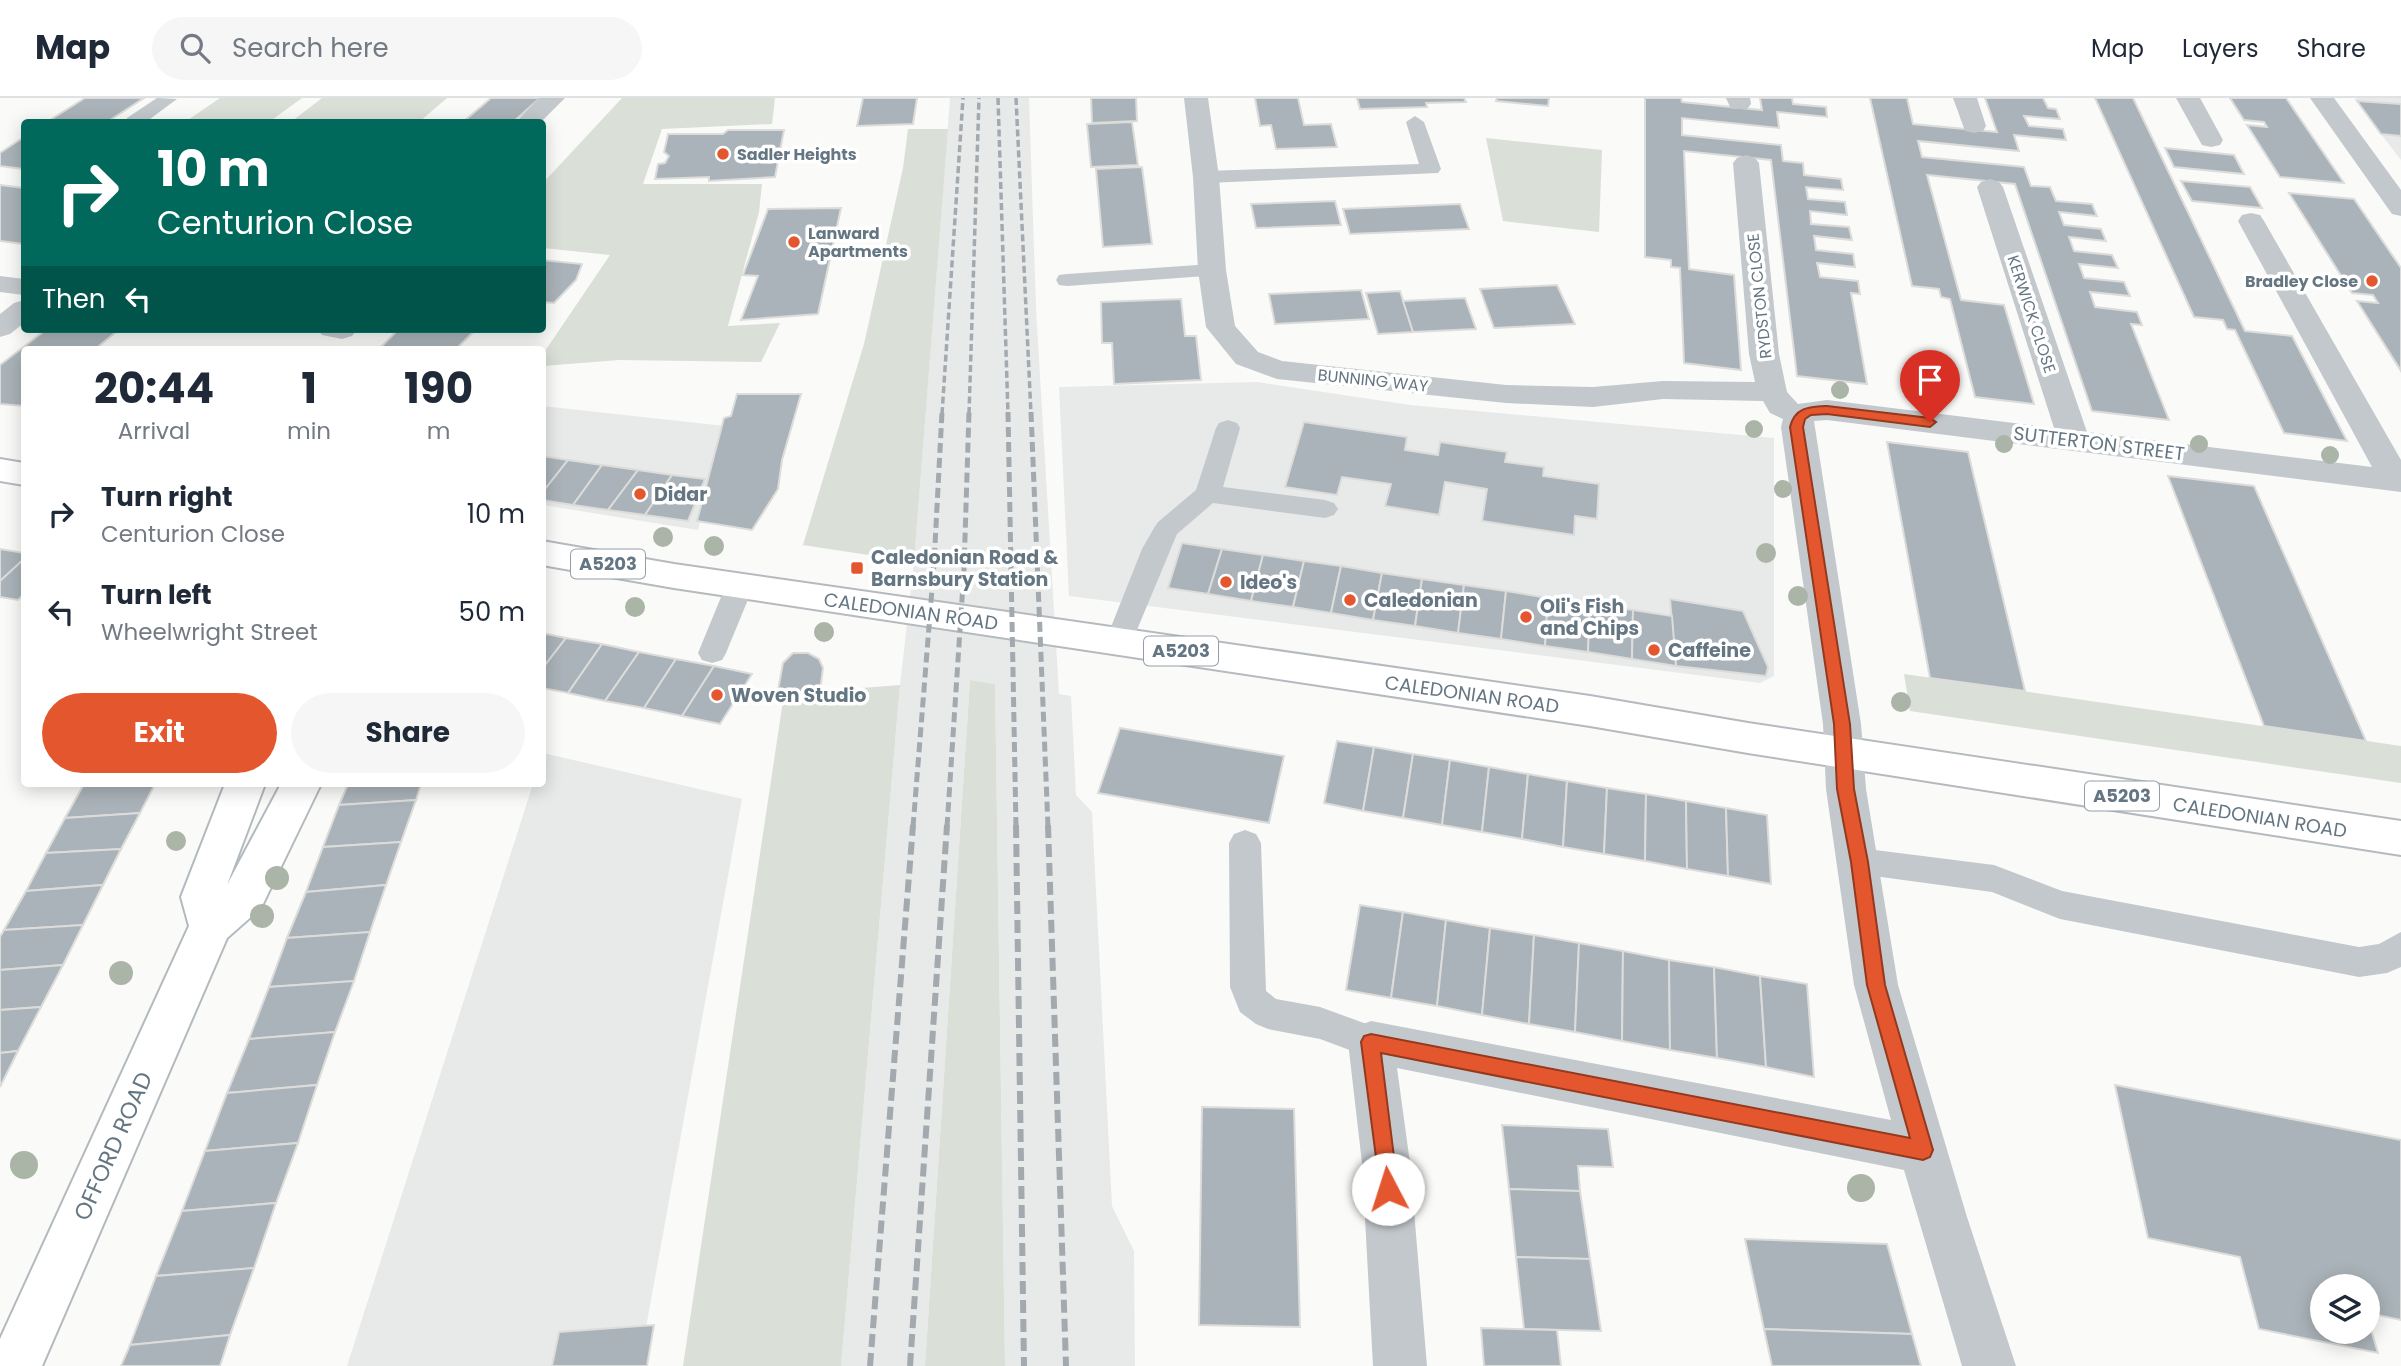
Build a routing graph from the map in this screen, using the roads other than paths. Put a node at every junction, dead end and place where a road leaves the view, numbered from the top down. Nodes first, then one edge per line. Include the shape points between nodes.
1 (554, 98) edge
2 (1196, 98) edge
3 (1965, 98) edge
4 (2188, 98) edge
5 (2322, 98) edge
6 (168, 99) edge
7 (138, 119) edge
8 (531, 119) edge
9 (1415, 122) dead end
10 (1974, 126) dead end
11 (2211, 140) dead end
12 (1746, 163) dead end
13 (1206, 177) junction
14 (1990, 187) dead end
15 (2401, 208) edge
16 (2250, 221) dead end
17 (1212, 270) junction
18 (1067, 280) dead end
19 (0, 284) edge
20 (21, 287) edge
21 (21, 311) edge
22 (0, 328) edge
23 (1785, 405) junction
24 (1228, 428) dead end
25 (2074, 440) junction
26 (0, 470) edge
27 (21, 474) edge
28 (2399, 481) edge
29 (1209, 494) junction
30 (1325, 509) dead end
31 (546, 554) edge
32 (740, 585) junction
33 (1119, 642) junction
34 (712, 653) dead end
35 (1843, 753) junction
36 (244, 787) edge
37 (300, 787) edge
38 (2401, 838) edge
39 (1245, 843) dead end
40 (1859, 862) junction
41 (212, 926) junction
42 (2401, 947) edge
43 (1371, 1042) junction
44 (1923, 1150) junction
45 (15, 1366) edge
46 (1400, 1366) edge
47 (1989, 1366) edge

1 - 8 street
2 - 13 street, BUNNING WAY
3 - 10 street
4 - 11 street
5 - 15 street
6 - 7 lane
9 - 13 lane via 1432,169
12 - 23 street, RYDSTON CLOSE via 1764,354
13 - 17 street, BUNNING WAY
14 - 25 street, KERWICK CLOSE
16 - 28 street
17 - 18 lane
17 - 23 street, BUNNING WAY via 1221,327 1247,358 1277,370 1506,394 1593,397 1663,390
19 - 20 street
21 - 22 street
23 - 25 street, SUTTERTON STREET
23 - 35 street, RYDSTON CLOSE via 1797,427
24 - 29 lane
25 - 28 street, SUTTERTON STREET
26 - 27 main road
29 - 30 lane
29 - 33 lane via 1167,528
31 - 32 main road, CALEDONIAN ROAD / A5203
32 - 33 main road, CALEDONIAN ROAD / A5203
32 - 34 lane
33 - 35 main road, CALEDONIAN ROAD / A5203
35 - 38 main road, CALEDONIAN ROAD / A5203
35 - 40 street, RYDSTON CLOSE
36 - 41 main road via 202,897
37 - 41 main road, OFFORD ROAD via 246,895
39 - 43 lane via 1247,987 1252,1001 1268,1013 1320,1024
40 - 42 lane via 1994,879 2060,905 2359,962 2387,957
40 - 44 street, RYDSTON CLOSE via 1876,985
41 - 45 main road, OFFORD ROAD
43 - 44 street
43 - 46 street via 1386,1163
44 - 47 street, RYDSTON CLOSE

